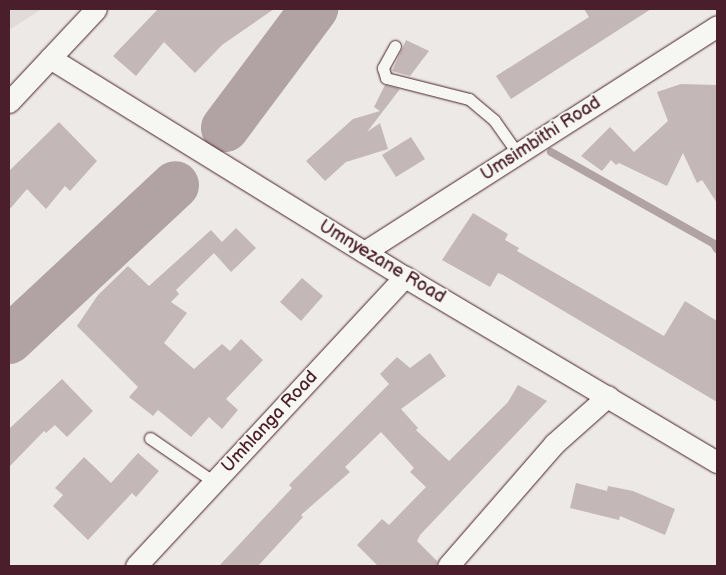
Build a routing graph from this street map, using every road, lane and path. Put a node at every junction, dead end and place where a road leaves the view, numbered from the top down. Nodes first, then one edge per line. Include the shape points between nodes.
1 (96, 9) edge
2 (717, 26) edge
3 (395, 46) dead end
4 (50, 58) junction
5 (9, 102) edge
6 (518, 154) junction
7 (364, 252) junction
8 (405, 277) junction
9 (608, 396) junction
10 (150, 438) dead end
11 (717, 462) edge
12 (214, 482) junction
13 (136, 566) edge
14 (448, 566) edge

1 - 4 street
2 - 6 street, Umsimbithi Road
3 - 6 lane via 383,68 386,78 469,99 494,120
4 - 5 street
4 - 7 street, Umnyezane Road
6 - 7 street, Umsimbithi Road
7 - 8 street, Umnyezane Road
8 - 9 street, Umnyezane Road
8 - 12 street, Umhlanga Road
9 - 11 street, Umnyezane Road
9 - 14 street via 554,444
10 - 12 lane
12 - 13 street, Umhlanga Road

